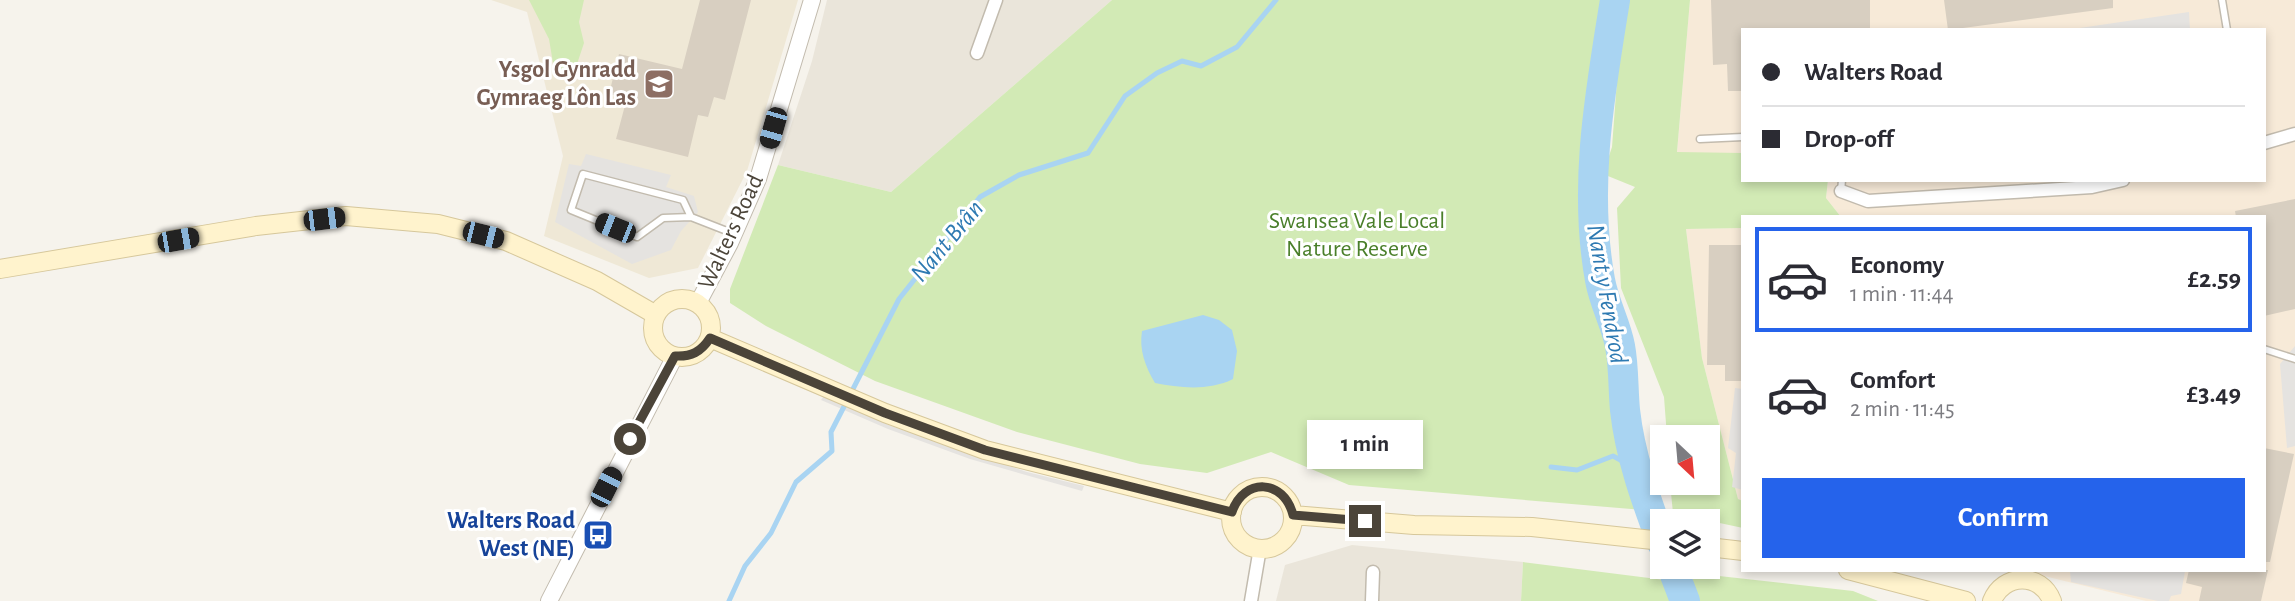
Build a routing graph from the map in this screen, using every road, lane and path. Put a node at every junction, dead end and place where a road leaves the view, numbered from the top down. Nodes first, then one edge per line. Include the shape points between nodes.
1 (812, 0) edge
2 (996, 0) edge
3 (2222, 0) edge
4 (2227, 28) edge
5 (976, 54) dead end
6 (2295, 134) edge
7 (1741, 137) edge
8 (1700, 139) dead end
9 (2266, 142) edge
10 (2114, 182) edge
11 (1841, 186) edge
12 (691, 217) junction
13 (734, 233) junction
14 (0, 269) edge
15 (698, 303) junction
16 (656, 315) junction
17 (710, 338) junction
18 (2266, 350) edge
19 (675, 356) junction
20 (2295, 359) edge
21 (1232, 512) junction
22 (1293, 515) junction
23 (1650, 539) edge
24 (1260, 548) junction
25 (1720, 548) edge
26 (1741, 551) edge
27 (1373, 572) dead end
28 (1855, 572) edge
29 (2034, 576) edge
30 (549, 601) edge
31 (1251, 601) edge
32 (1372, 601) edge
33 (1966, 601) edge
34 (1992, 601) edge
35 (2052, 601) edge

1 - 13 street, Walters Road via 758,179
2 - 5 street
3 - 4 lane
6 - 9 street
7 - 8 lane
10 - 11 street via 1868,201
12 - 12 lane via 663,218 637,237 571,210 583,174 683,200
12 - 13 lane
13 - 15 street, Walters Road
14 - 16 main road via 257,226 346,216 438,223 506,241 597,281
15 - 16 main road via 674,300
15 - 17 main road via 710,318
16 - 19 main road via 654,335 666,352
17 - 19 main road via 696,354
17 - 21 main road via 985,450
18 - 20 lane
19 - 30 street
21 - 22 main road via 1243,493 1264,486 1284,495
21 - 24 main road via 1238,537
22 - 23 main road via 1414,525 1532,527
22 - 24 main road via 1284,539
24 - 31 street
25 - 26 main road
27 - 32 street
28 - 33 main road
29 - 34 main road via 2005,584
29 - 35 main road

